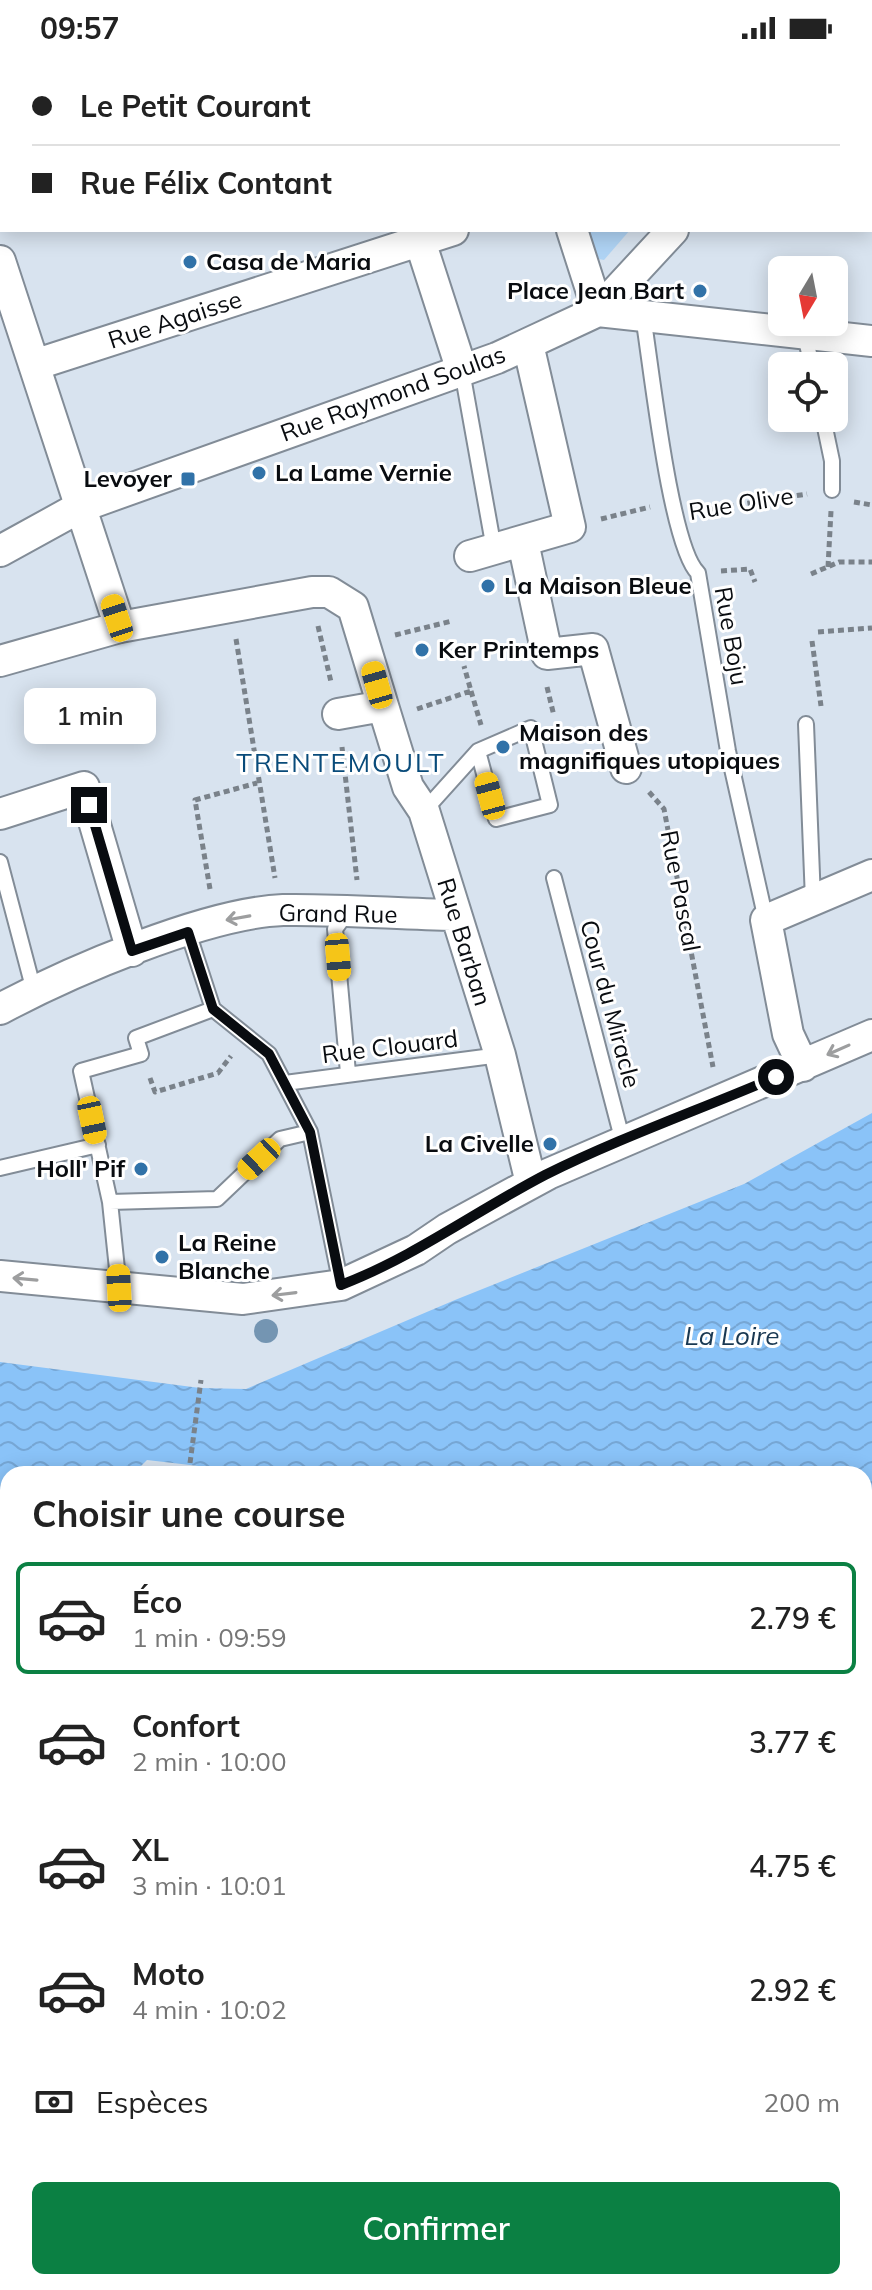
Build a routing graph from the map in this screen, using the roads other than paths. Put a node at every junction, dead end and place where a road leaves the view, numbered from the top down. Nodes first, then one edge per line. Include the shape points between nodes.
1 (447, 232) edge
2 (573, 232) edge
3 (671, 232) edge
4 (420, 241) junction
5 (0, 261) edge
6 (598, 311) junction
7 (643, 316) junction
8 (768, 331) edge
9 (805, 336) joint
10 (872, 341) edge
11 (528, 344) junction
12 (809, 352) edge
13 (34, 365) junction
14 (462, 371) junction
15 (826, 432) edge
16 (832, 490) road end
17 (80, 507) junction
18 (496, 549) junction
19 (0, 551) edge
20 (120, 627) junction
21 (0, 661) edge
22 (386, 712) junction
23 (338, 714) road end
24 (806, 724) road end
25 (478, 751) junction
26 (626, 768) road end
27 (424, 811) junction
28 (0, 814) edge
29 (0, 862) edge
30 (872, 875) edge
31 (554, 878) dead end
32 (813, 900) junction
33 (346, 914) junction
34 (455, 915) junction
35 (766, 920) junction
36 (202, 927) junction
37 (132, 951) junction
38 (34, 991) junction
39 (0, 1009) edge
40 (213, 1009) junction
41 (872, 1035) edge
42 (500, 1055) junction
43 (803, 1066) junction
44 (348, 1073) junction
45 (285, 1083) junction
46 (310, 1132) junction
47 (623, 1142) junction
48 (98, 1145) junction
49 (0, 1168) edge
50 (531, 1183) junction
51 (110, 1202) junction
52 (0, 1276) edge
53 (341, 1285) junction
54 (119, 1288) junction

1 - 4 street, Rue Agaisse
2 - 6 street
3 - 6 street, Rue Raymond Soulas
4 - 13 street, Rue Agaisse
4 - 14 street
5 - 13 street
6 - 7 street
6 - 11 street, Rue Raymond Soulas
7 - 8 street
7 - 35 lane, Rue Boju via 676,514 688,564 698,573 728,751
9 - 10 street
9 - 12 lane
11 - 14 street, Rue Raymond Soulas
11 - 18 street via 570,527
13 - 17 street
14 - 17 street, Rue Raymond Soulas
14 - 18 lane
15 - 16 lane
17 - 19 street, Rue Raymond Soulas
17 - 20 street
18 - 26 street via 547,654 593,649
20 - 21 street
20 - 22 street, Rue Barban via 329,592 353,607
22 - 23 street
22 - 27 street, Rue Barban via 408,787
24 - 32 lane
25 - 25 lane via 531,728 550,805 496,819
25 - 27 lane
27 - 34 street, Rue Barban
28 - 37 street via 84,787
29 - 38 lane
30 - 32 street
31 - 47 lane, Cour du Miracle
32 - 35 street
33 - 34 street, Grand Rue
33 -> 36 street, Grand Rue via 281,910
33 - 44 lane via 335,929
34 - 42 street, Rue Barban
35 - 43 street via 788,1034
36 - 37 street, Grand Rue
36 - 40 lane
37 - 38 street, Grand Rue
38 - 39 street, Grand Rue
40 - 45 lane via 269,1054
40 - 48 lane via 136,1038 141,1054 81,1071
41 -> 43 street
42 - 44 lane, Rue Clouard
42 - 50 street, Rue Barban
43 - 47 street
44 - 45 lane, Rue Clouard
45 - 46 lane
46 - 51 lane via 280,1139 217,1199
46 - 53 lane
47 - 50 street
48 - 49 lane
48 - 51 lane
50 - 53 street via 416,1250
51 - 54 lane
54 -> 52 street
53 -> 54 street via 243,1299

